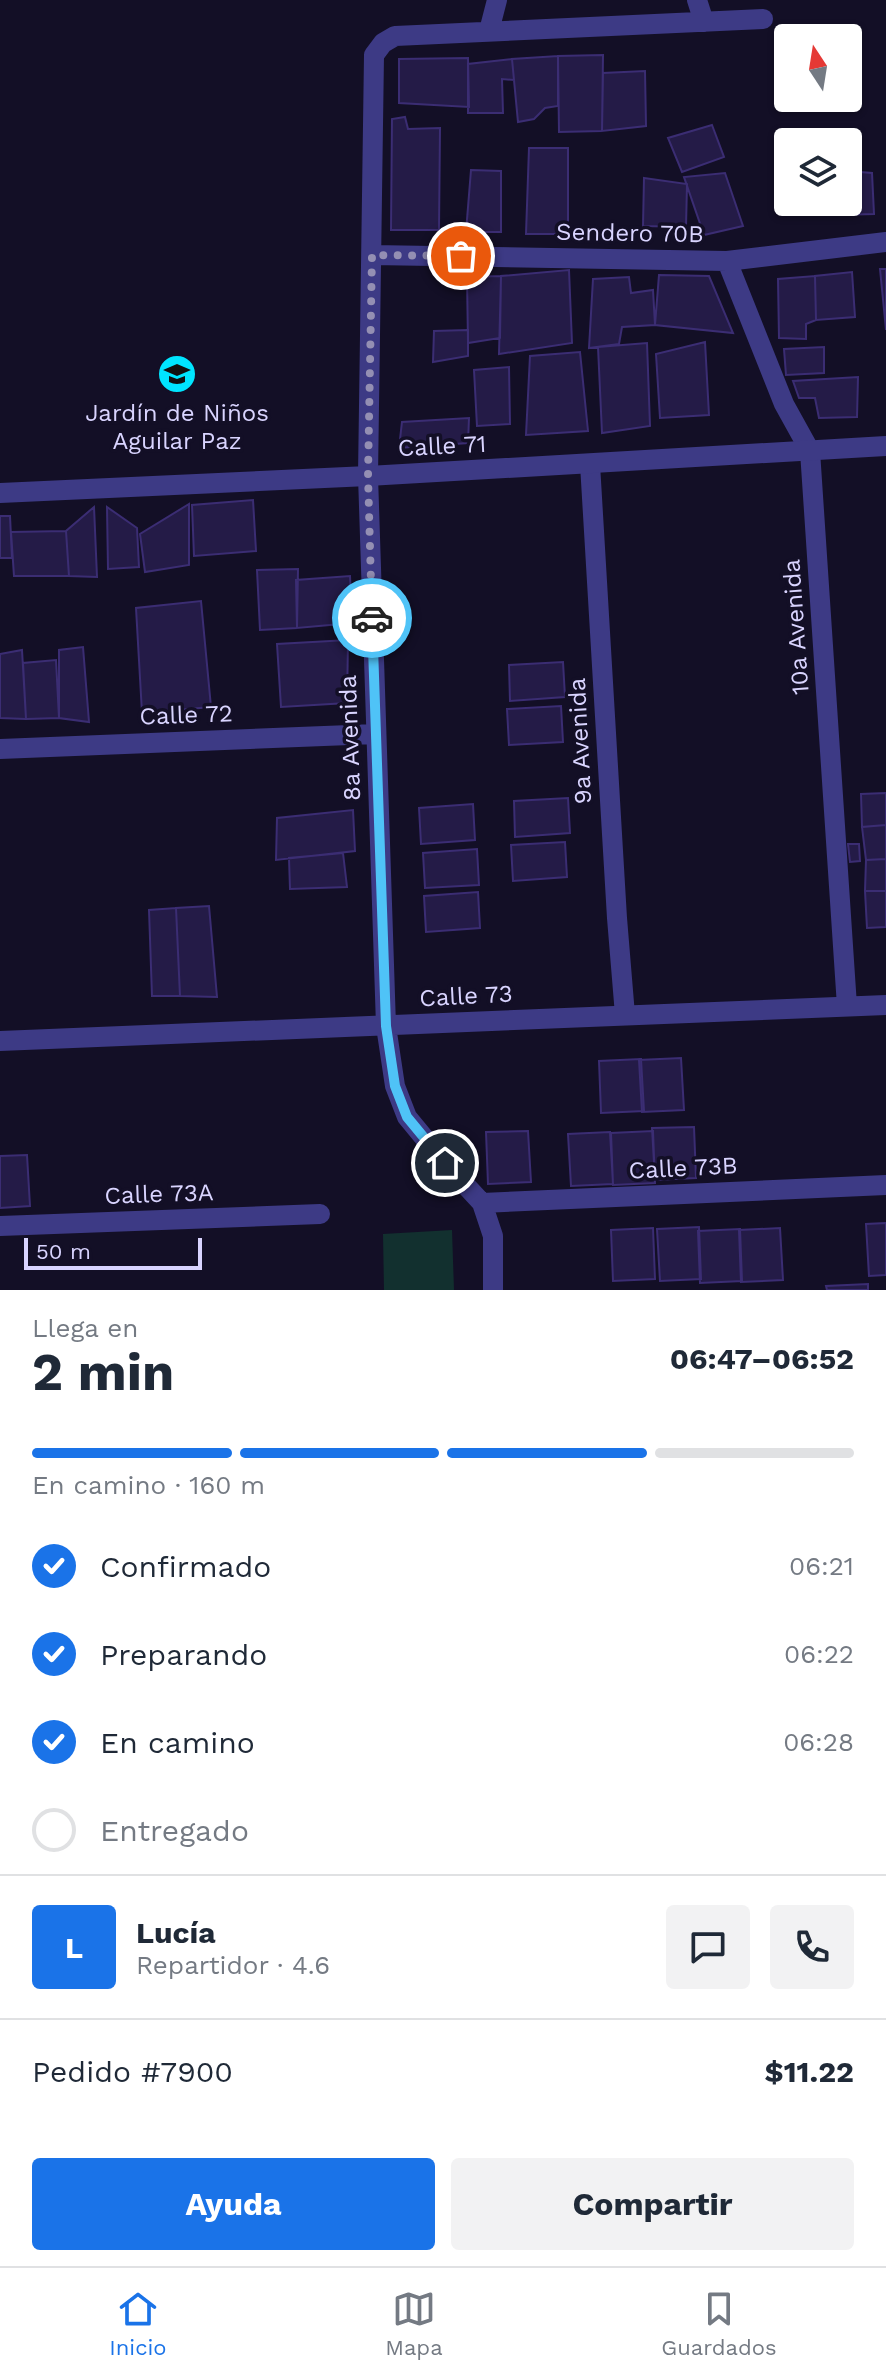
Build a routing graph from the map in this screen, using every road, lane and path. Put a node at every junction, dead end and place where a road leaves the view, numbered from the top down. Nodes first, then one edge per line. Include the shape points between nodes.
1 (497, 0) edge
2 (697, 0) edge
3 (763, 19) dead end
4 (704, 22) junction
5 (489, 31) junction
6 (886, 242) edge
7 (372, 255) junction
8 (727, 261) junction
9 (886, 446) edge
10 (810, 451) junction
11 (590, 464) junction
12 (368, 476) junction
13 (0, 493) edge
14 (375, 734) junction
15 (0, 749) edge
16 (886, 1005) edge
17 (847, 1006) junction
18 (625, 1015) junction
19 (386, 1026) junction
20 (0, 1041) edge
21 (886, 1185) edge
22 (482, 1203) junction
23 (320, 1214) dead end
24 (0, 1226) edge
25 (493, 1290) edge

1 - 5 street
2 - 4 street
3 - 4 street
4 - 5 street
5 - 7 street, 8a Avenida via 395,36 374,55
6 - 8 street, Sendero 70B
7 - 8 street, Sendero 70B
7 - 12 street, 8a Avenida
8 - 10 street, 10a Avenida via 784,404
9 - 10 street, Calle 71
10 - 11 street, Calle 71
10 - 17 street, 10a Avenida
11 - 12 street, Calle 71
11 - 18 street, 9a Avenida
12 - 13 street, Calle 71
12 - 14 street, 8a Avenida
14 - 15 street, Calle 72
14 - 19 street, 8a Avenida
16 - 17 street, Calle 73
17 - 18 street, Calle 73
18 - 19 street, Calle 73
19 - 20 street, Calle 73
19 - 22 street, 8a Avenida via 395,1086 407,1117
21 - 22 street, Calle 73B
22 - 25 street, 8a Avenida via 493,1236
23 - 24 street, Calle 73A

